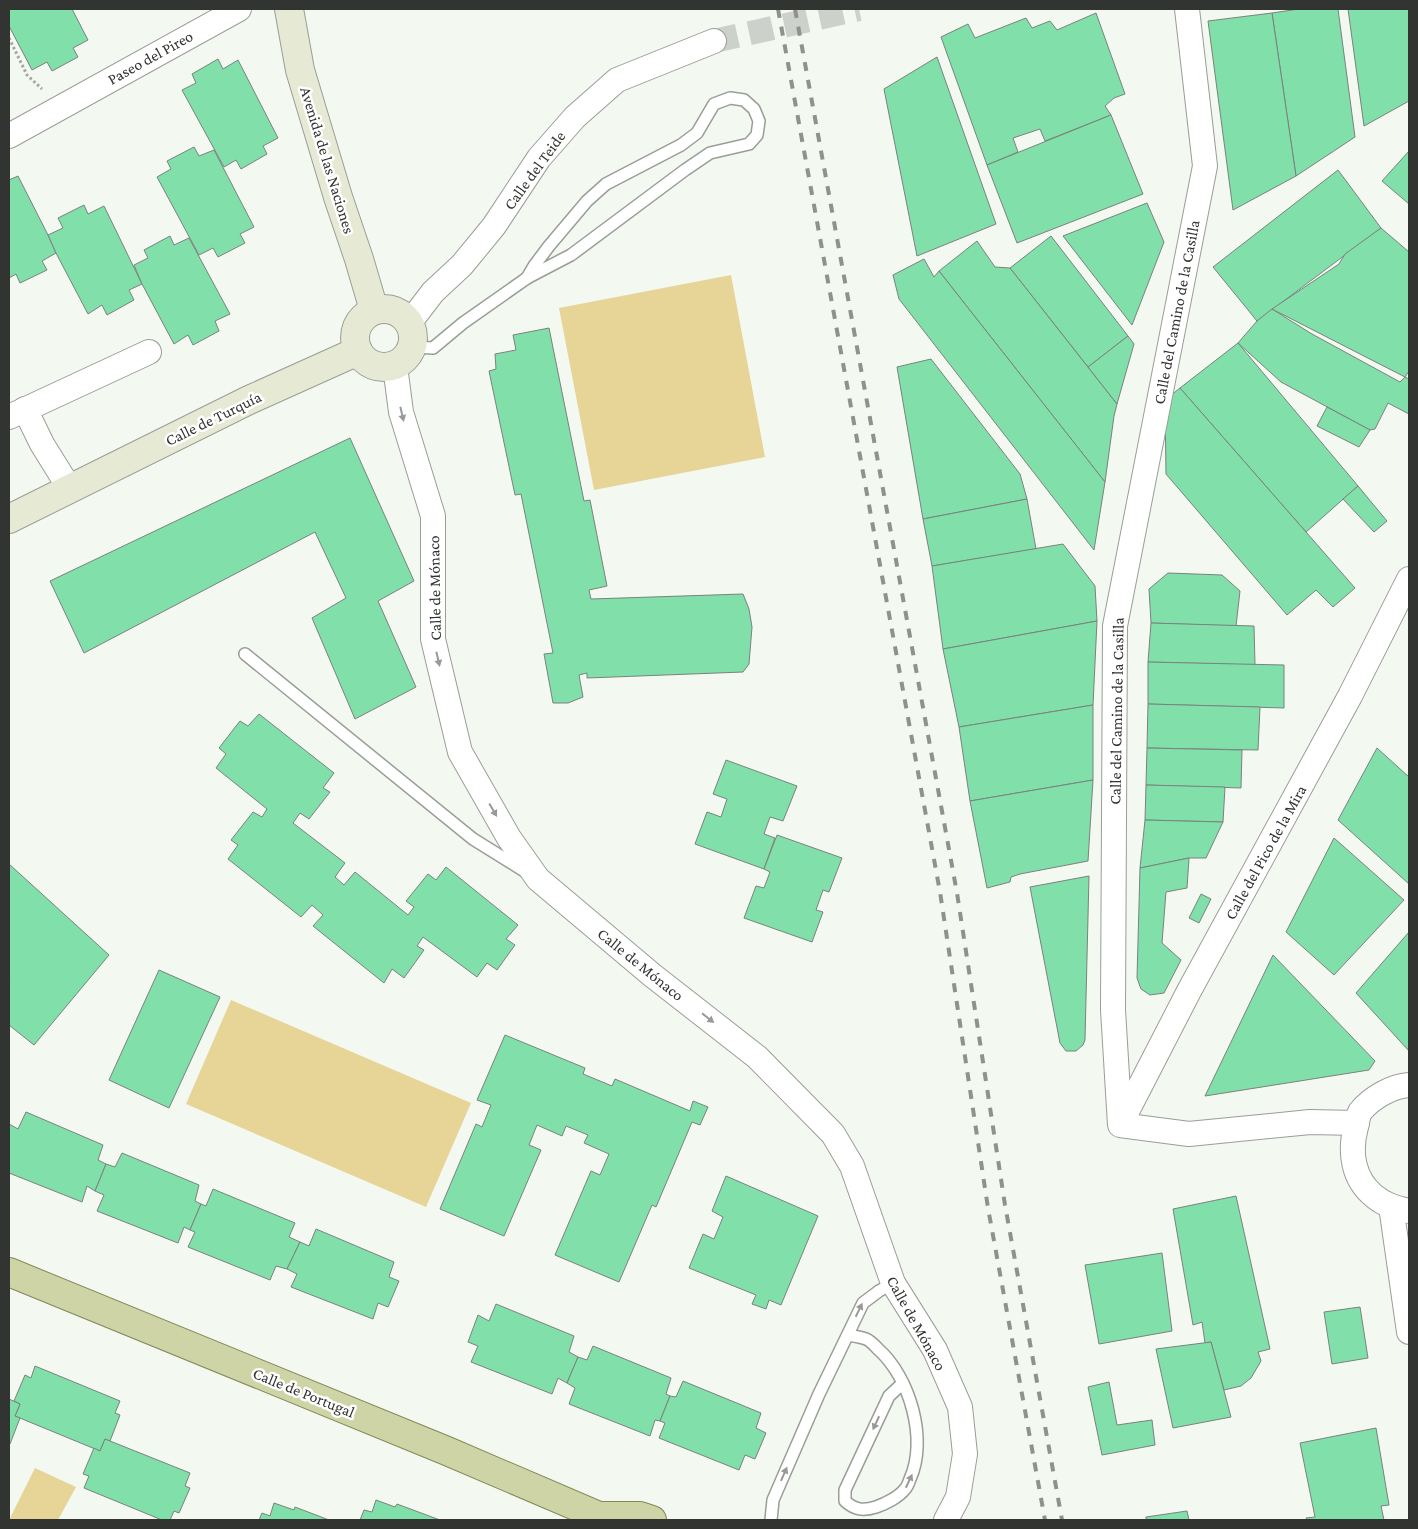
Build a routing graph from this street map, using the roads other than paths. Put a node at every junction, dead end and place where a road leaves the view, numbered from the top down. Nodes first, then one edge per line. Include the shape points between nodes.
1 (239, 9) edge
2 (289, 9) edge
3 (1187, 9) edge
4 (714, 41) tunnel mouth
5 (9, 136) edge
6 (527, 278) junction
7 (374, 310) junction
8 (406, 345) junction
9 (358, 351) junction
10 (149, 352) dead end
11 (17, 413) edge
12 (70, 489) junction
13 (9, 520) edge
14 (1409, 579) edge
15 (245, 654) dead end
16 (543, 883) junction
17 (1409, 1085) edge
18 (1356, 1123) junction
19 (1120, 1125) junction
20 (1400, 1208) edge
21 (9, 1272) edge
22 (893, 1283) junction
23 (1409, 1332) edge
24 (848, 1334) junction
25 (903, 1383) junction
26 (601, 1518) edge
27 (652, 1520) edge
28 (771, 1520) edge
29 (946, 1520) edge

1 - 5 street, Paseo del Pireo
2 - 7 street, Avenida de las Naciones via 300,70
3 - 19 street, Calle del Camino de la Casilla via 1205,166 1115,626 1113,1010
4 - 8 street, Calle del Teide via 617,80 575,117 540,158 489,232 462,265 433,292
6 - 6 lane via 570,255 710,153 749,144 757,135 759,120 754,109 744,100 730,98 714,104 697,133 681,145 606,184 549,246
6 - 8 lane via 433,348
7 - 8 street via 384,308 403,314
7 - 9 street via 357,327
8 - 9 street via 378,367
8 -> 16 street, Calle de Mónaco via 401,412 433,516 433,639 460,752 509,838
9 - 12 street, Calle de Turquía via 249,400
10 - 11 street
11 - 12 street via 42,444
12 - 13 street, Calle de Turquía
14 - 19 street, Calle del Pico de la Mira via 1350,696 1189,991
15 - 16 lane via 473,839
16 -> 22 street, Calle de Mónaco via 652,975 757,1057 833,1134 852,1166
17 - 18 street via 1382,1093 1360,1113
18 - 19 street via 1310,1122 1189,1134
18 - 20 street via 1353,1162 1361,1181 1374,1196
20 - 23 street
21 - 26 main road, Calle de Portugal via 447,1451
24 -> 22 lane via 863,1303
22 - 29 street, Calle de Mónaco via 935,1350 960,1408 965,1454 958,1497
24 - 25 lane via 868,1340 884,1354
28 -> 24 lane via 773,1500
25 -> 25 lane via 889,1396 845,1490 845,1501 852,1507 864,1510 884,1504 906,1489 916,1466 918,1439 913,1409
26 - 27 main road, Calle de Portugal via 640,1516

